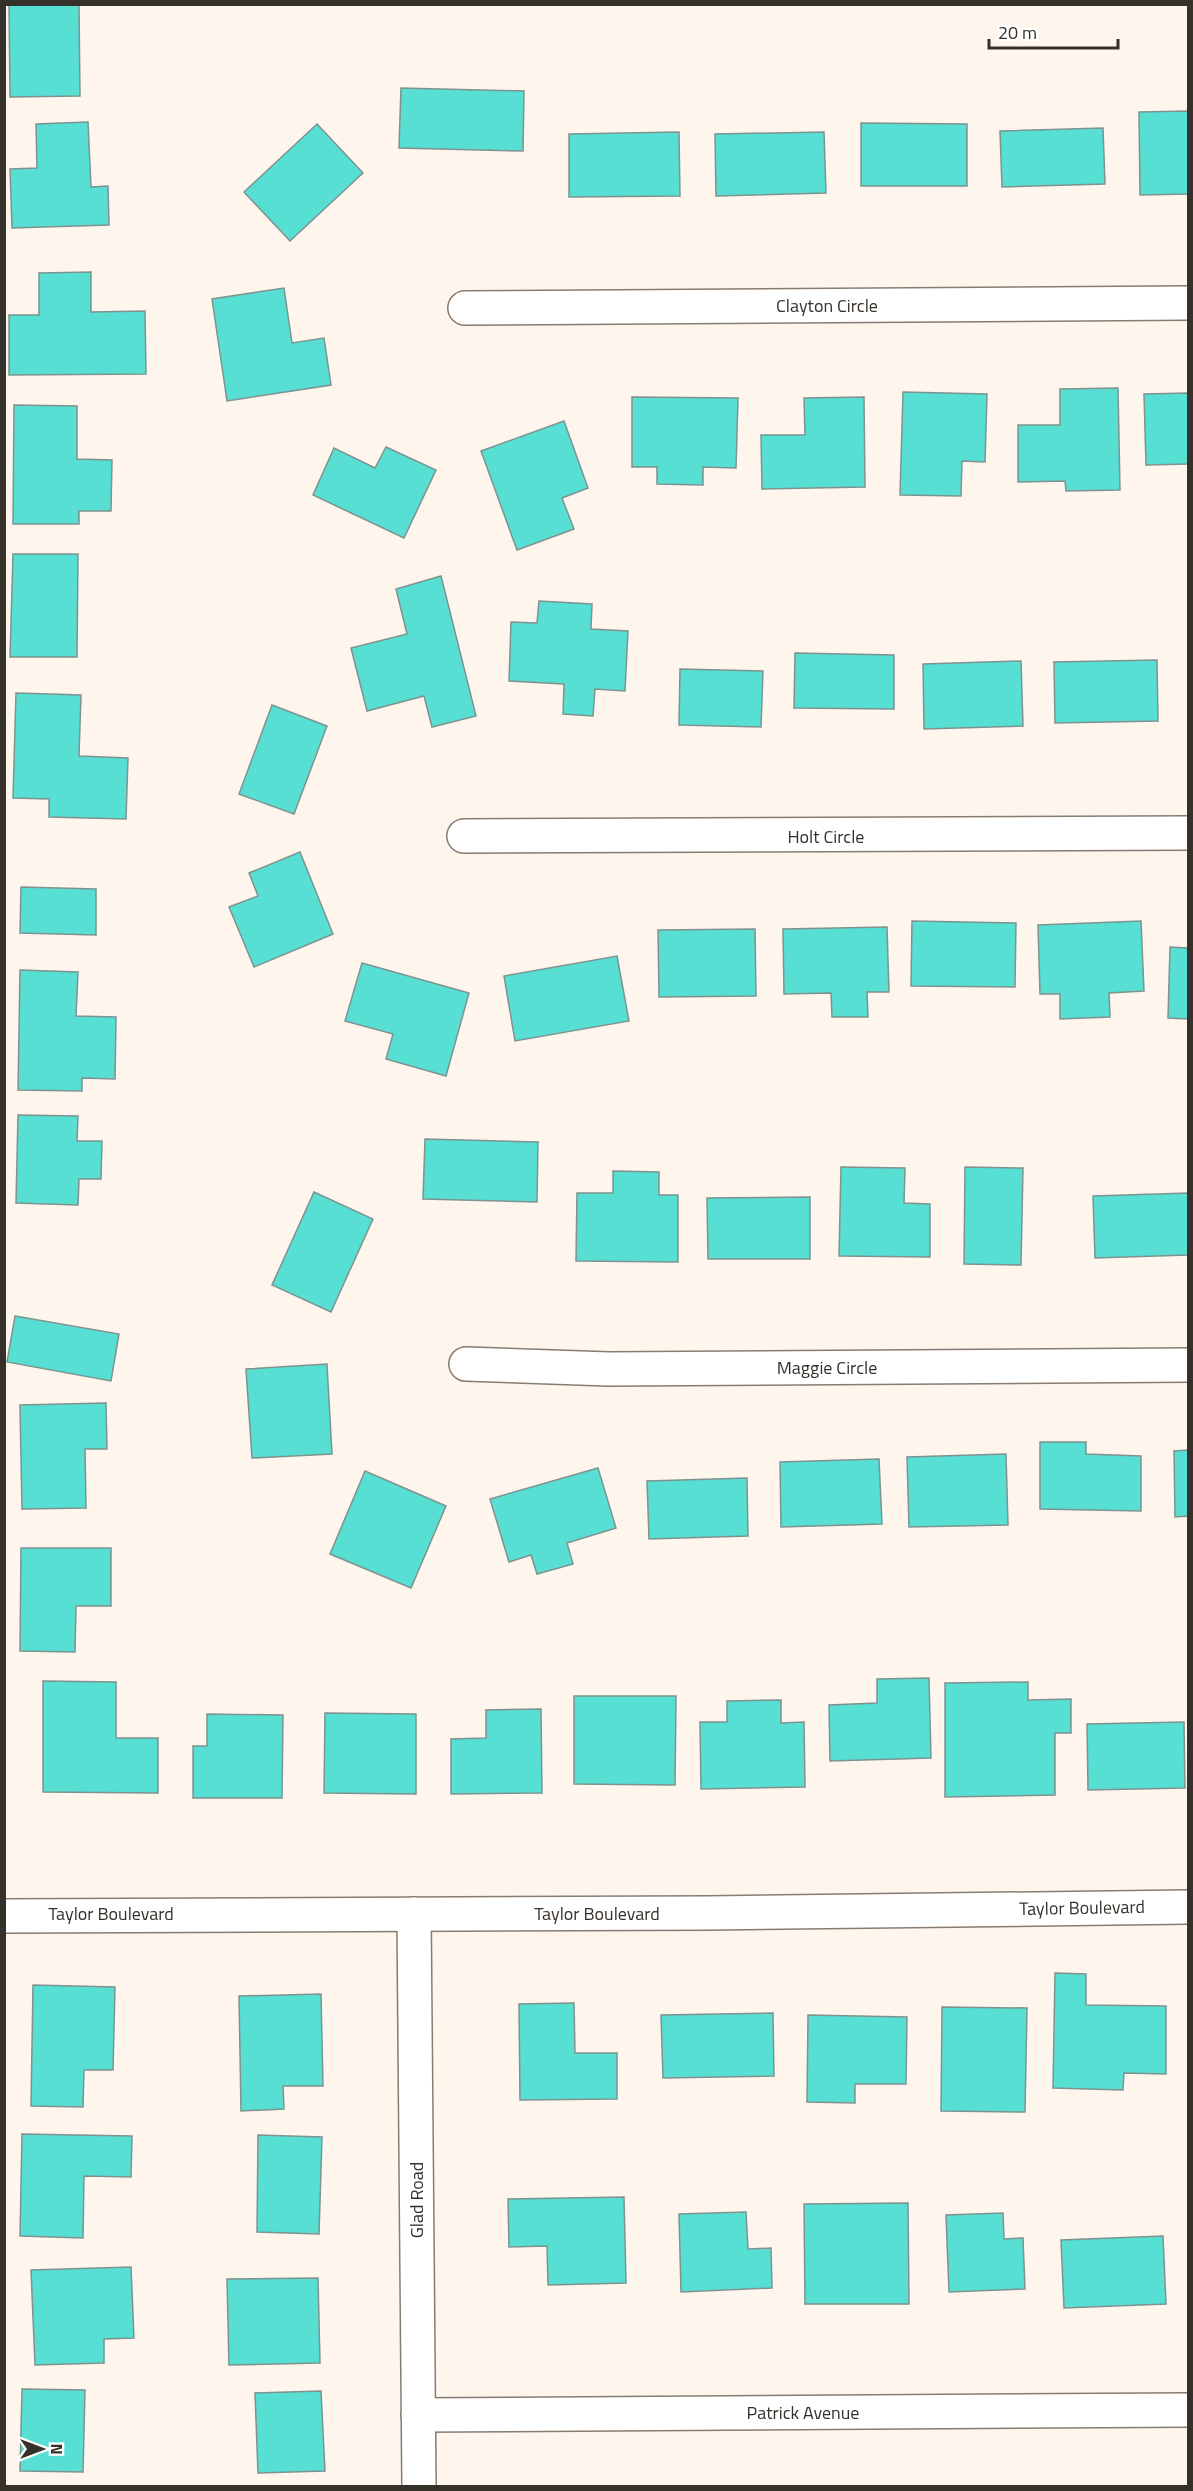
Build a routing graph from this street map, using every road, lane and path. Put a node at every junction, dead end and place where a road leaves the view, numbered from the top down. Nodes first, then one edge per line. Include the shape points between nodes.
1 (1188, 303) edge
2 (465, 308) dead end
3 (1188, 833) edge
4 (464, 836) dead end
5 (466, 1364) dead end
6 (1188, 1365) edge
7 (1188, 1907) edge
8 (414, 1914) junction
9 (4, 1916) edge
10 (1188, 2410) edge
11 (418, 2415) junction
12 (419, 2487) edge

1 - 2 street, Clayton Circle
3 - 4 street, Holt Circle
5 - 6 street, Maggie Circle via 609,1369
7 - 8 street, Taylor Boulevard
8 - 9 street, Taylor Boulevard
8 - 11 street, Glad Road
10 - 11 street, Patrick Avenue
11 - 12 street, Glad Road

